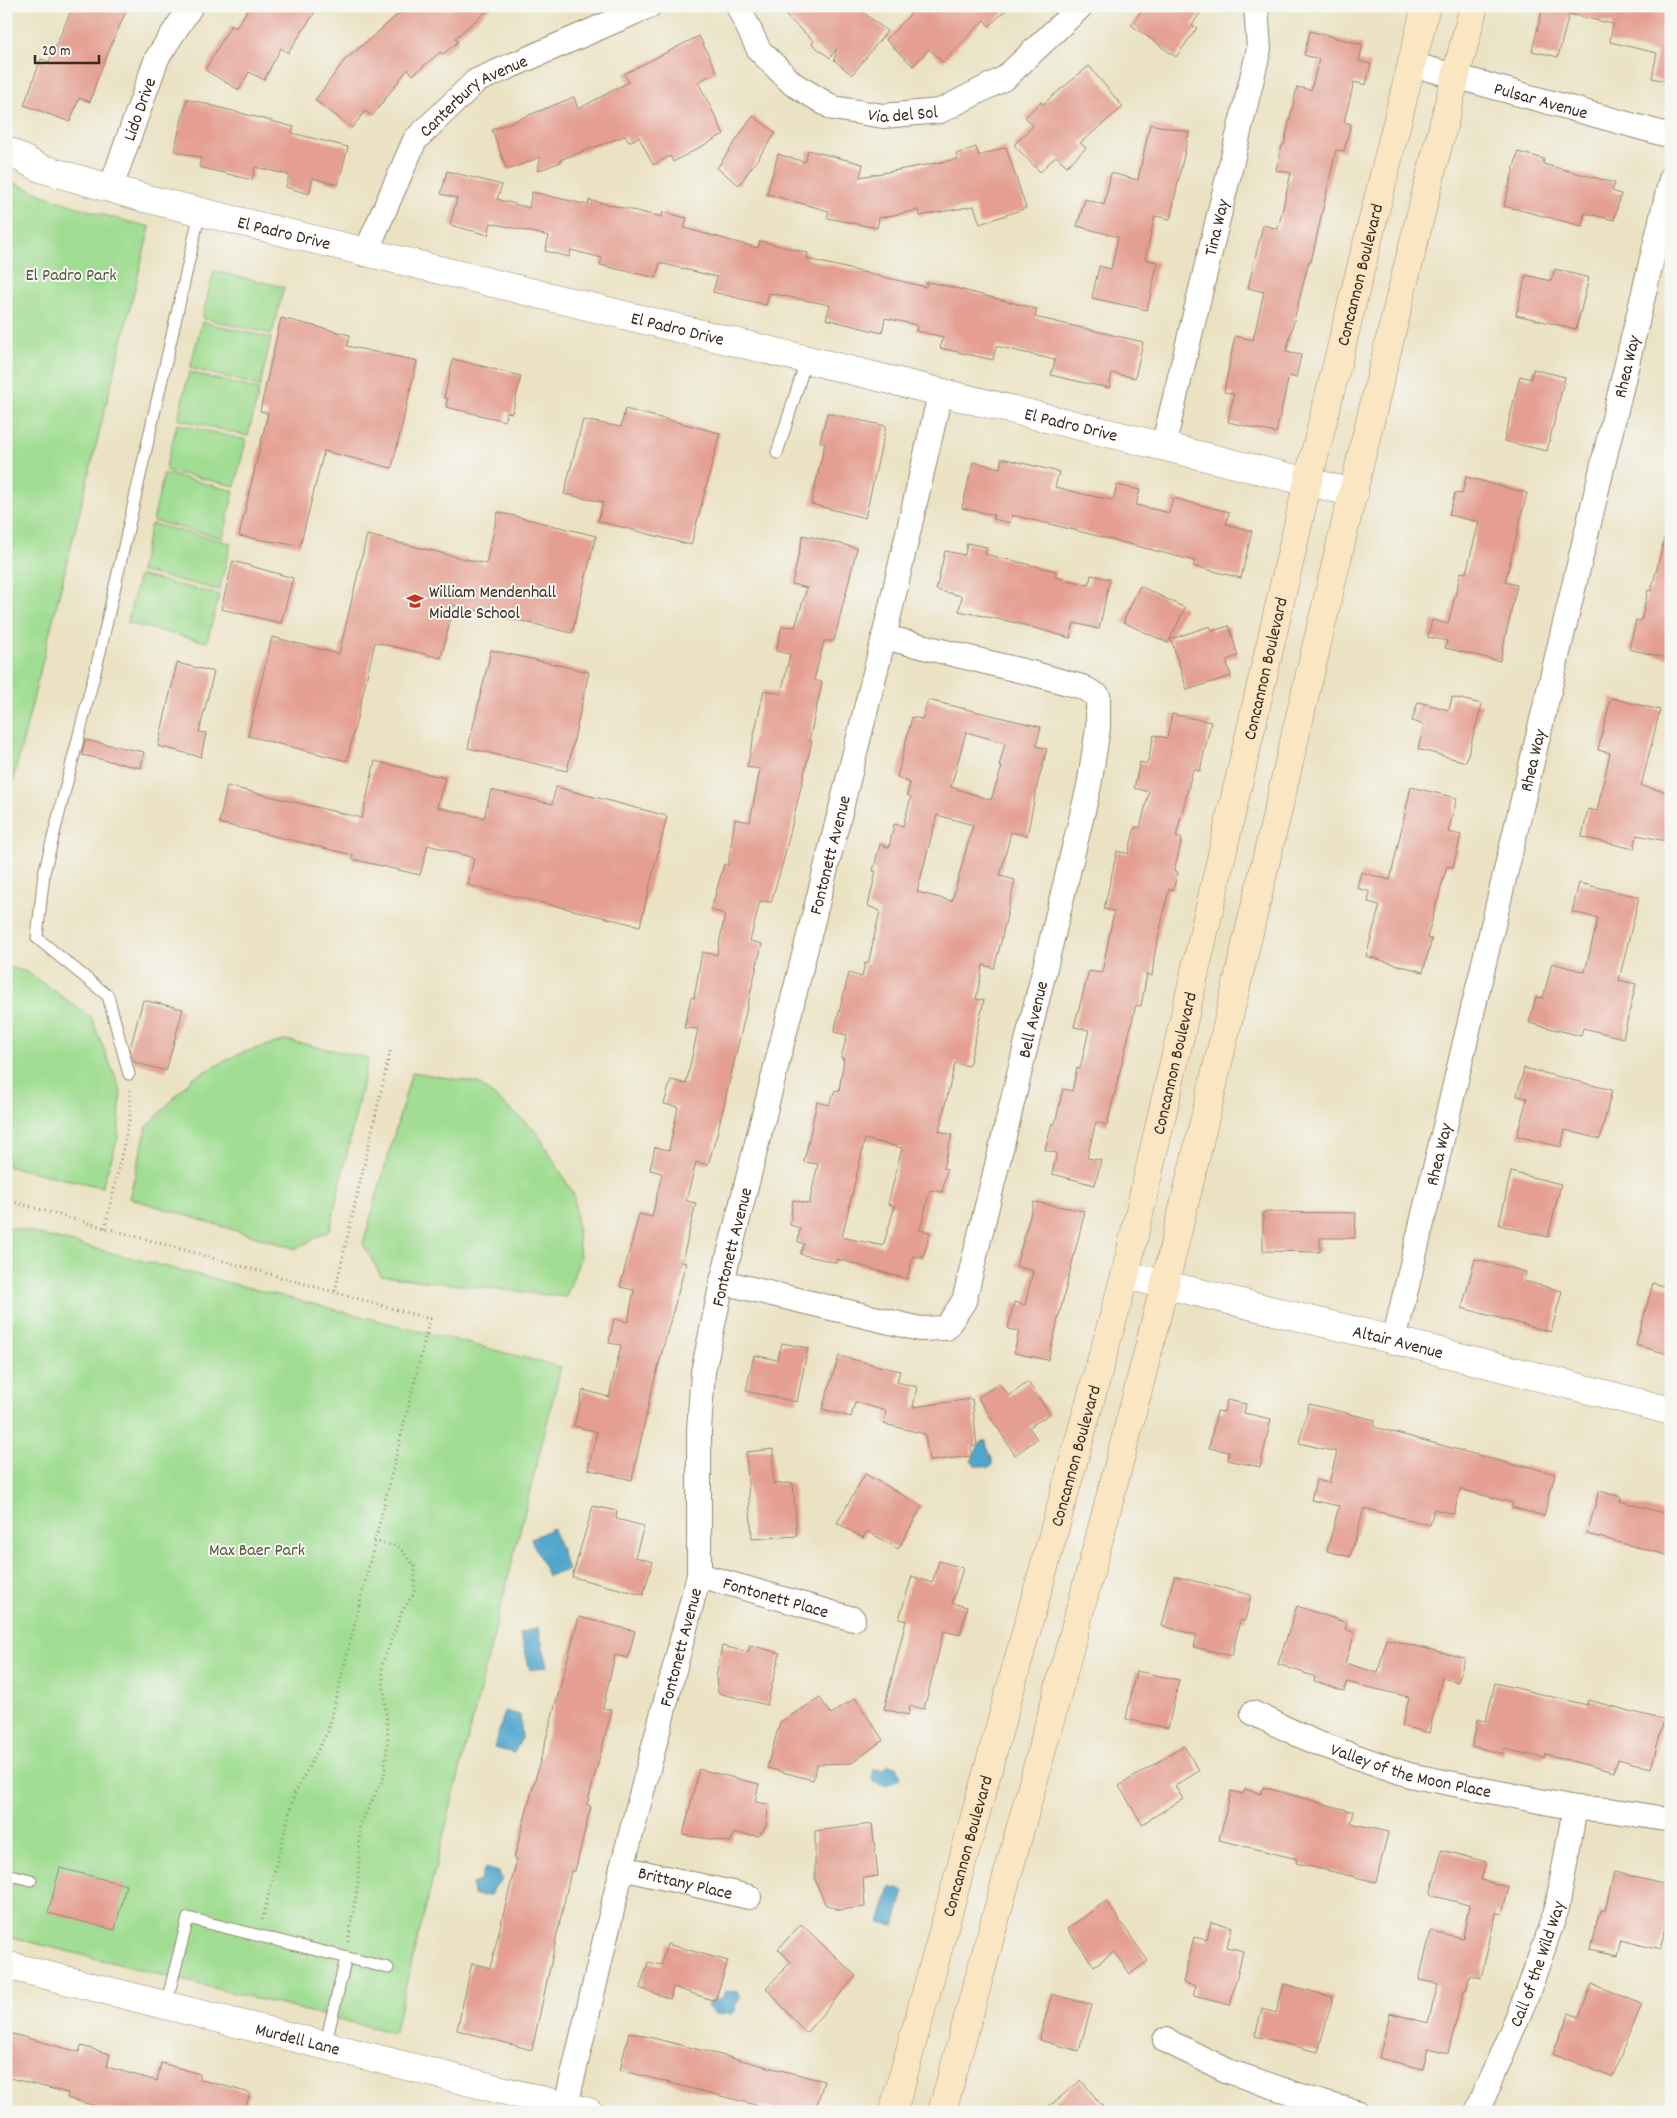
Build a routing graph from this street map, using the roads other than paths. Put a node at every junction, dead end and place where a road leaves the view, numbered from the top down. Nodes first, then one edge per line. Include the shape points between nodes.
1 (190, 6) edge
2 (649, 6) edge
3 (738, 6) edge
4 (1081, 6) edge
5 (1256, 6) edge
6 (1426, 6) edge
7 (1474, 6) edge
8 (1410, 64) junction
9 (1456, 75) junction
10 (1671, 136) edge
11 (6, 150) edge
12 (1671, 179) edge
13 (110, 190) junction
14 (200, 212) junction
15 (364, 254) junction
16 (806, 361) junction
17 (940, 394) junction
18 (1162, 447) junction
19 (776, 453) dead end
20 (1308, 481) junction
21 (1354, 493) junction
22 (884, 637) junction
23 (130, 1074) road end
24 (1125, 1275) junction
25 (722, 1282) junction
26 (1164, 1284) junction
27 (1394, 1340) junction
28 (1671, 1411) edge
29 (699, 1575) junction
30 (853, 1619) dead end
31 (1253, 1713) dead end
32 (1575, 1808) junction
33 (1671, 1820) edge
34 (622, 1868) junction
35 (6, 1874) edge
36 (31, 1880) dead end
37 (749, 1897) dead end
38 (346, 1958) junction
39 (6, 1965) edge
40 (388, 1968) dead end
41 (166, 2006) junction
42 (1165, 2040) dead end
43 (325, 2046) junction
44 (578, 2108) edge
45 (893, 2112) edge
46 (942, 2112) edge
47 (1356, 2112) edge
48 (1477, 2112) edge

1 - 13 street, Lido Drive via 157,58
2 - 15 street, Canterbury Avenue via 476,81 415,140
3 - 4 street, Via del Sol via 758,50 792,84 833,108 883,116 940,111 1005,78
5 - 18 street, Tina Way via 1259,48
6 - 8 main road, Concannon Boulevard
7 - 9 main road
8 - 9 street, Pulsar Avenue
8 - 20 main road, Concannon Boulevard
9 - 10 street, Pulsar Avenue
9 - 21 main road
11 - 13 street, El Padro Drive via 40,168
12 - 27 street, Rhea Way
13 - 14 street, El Padro Drive
14 - 15 street, El Padro Drive
14 - 23 lane via 100,652 44,872 37,938 108,996
15 - 16 street, El Padro Drive
16 - 17 street, El Padro Drive
16 - 19 lane
17 - 18 street, El Padro Drive
17 - 22 street, Fontonett Avenue
18 - 20 street, El Padro Drive
20 - 21 street, El Padro Drive
20 - 24 main road, Concannon Boulevard
21 - 26 main road
22 - 25 street, Fontonett Avenue
22 - 25 street, Bell Avenue via 1039,675 1082,687 1098,696 1098,728 1089,786 964,1301 946,1328 920,1329
24 - 26 street, Altair Avenue
24 - 45 main road, Concannon Boulevard
25 - 29 street, Fontonett Avenue via 704,1372 699,1430
26 - 27 street, Altair Avenue
26 - 46 main road via 1069,1648
27 - 28 street, Altair Avenue
29 - 30 street, Fontonett Place
29 - 34 street, Fontonett Avenue
31 - 32 street, Valley of the Moon Place via 1314,1742 1409,1775
32 - 33 street, Valley of the Moon Place
32 - 48 street, Call of the Wild Way via 1557,1908 1527,1995
34 - 37 street, Brittany Place
34 - 44 street, Fontonett Avenue
35 - 36 lane
38 - 40 lane
38 - 41 lane via 188,1918
38 - 43 lane
39 - 41 street, Murdell Lane
41 - 43 street, Murdell Lane
42 - 47 street via 1228,2071
43 - 44 street, Murdell Lane

